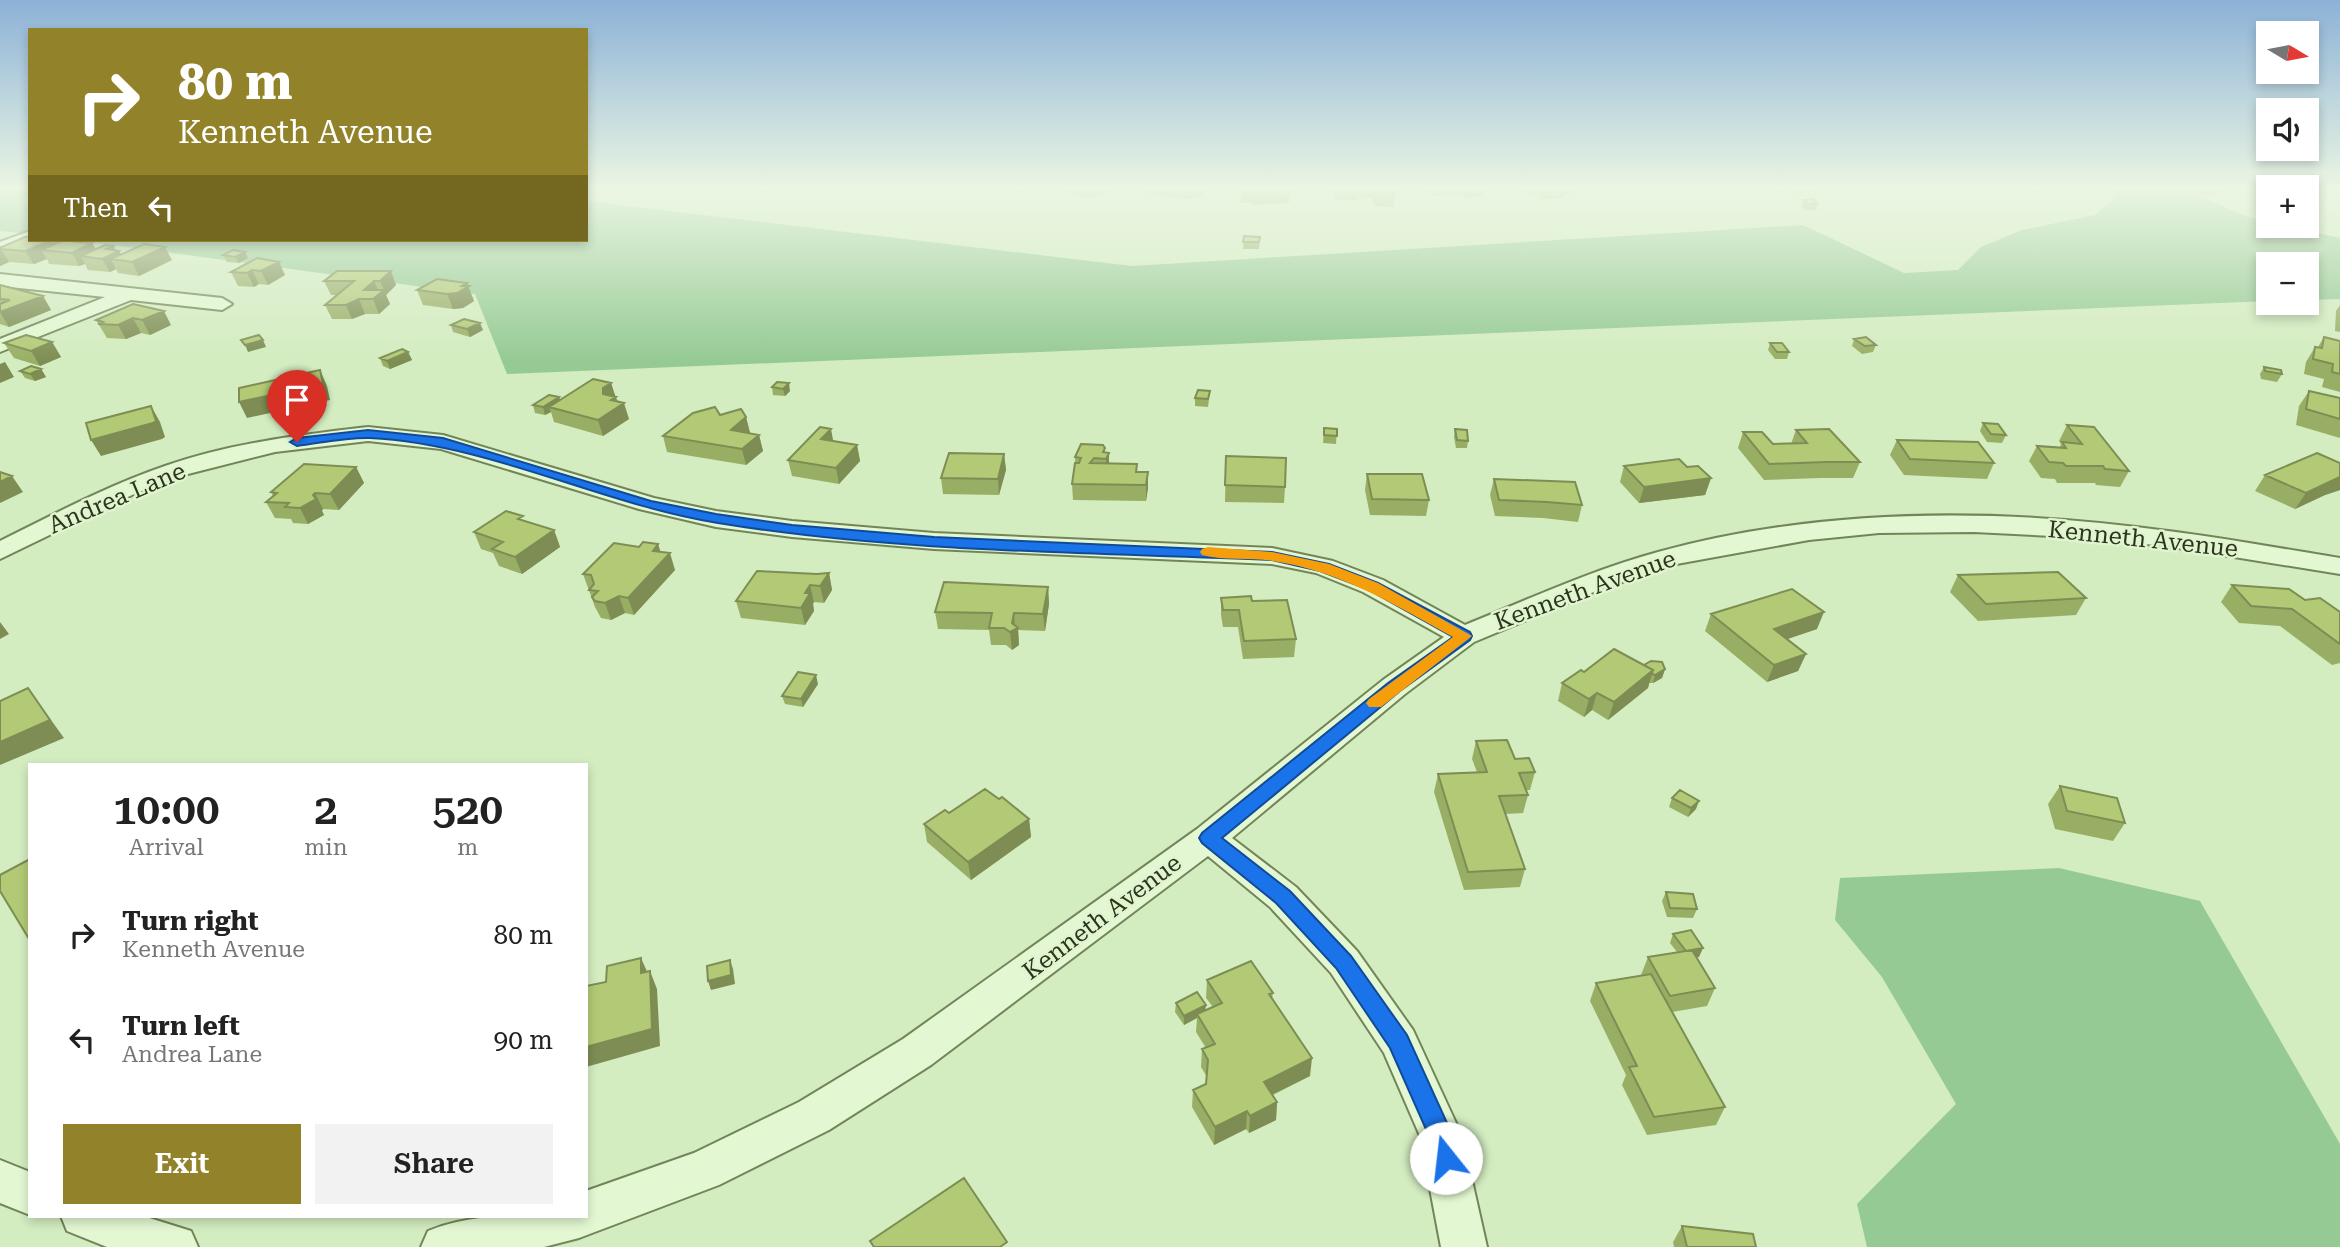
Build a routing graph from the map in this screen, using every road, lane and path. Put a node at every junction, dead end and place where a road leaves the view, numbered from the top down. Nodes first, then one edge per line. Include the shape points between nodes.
1 (0, 280) edge
2 (130, 294) junction
3 (222, 304) dead end
4 (0, 346) edge
5 (0, 551) edge
6 (2340, 566) edge
7 (1464, 636) junction
8 (1209, 838) junction
9 (0, 1181) edge
10 (28, 1193) edge
11 (588, 1212) edge
12 (88, 1218) edge
13 (571, 1218) edge
14 (175, 1247) edge
15 (444, 1247) edge
16 (1464, 1247) edge

1 - 2 street
2 - 3 street
2 - 4 street
5 - 7 street, Andrea Lane via 123,490 176,470 275,444 392,435 443,442 648,505 716,519 934,541 1272,556 1324,567 1373,586
6 - 7 street, Kenneth Avenue via 2166,538 2072,529 1879,525 1809,532 1665,558
7 - 8 street, Kenneth Avenue
8 - 11 street, Kenneth Avenue via 917,1052 814,1116 704,1170
8 - 16 street via 1301,915 1344,962 1399,1042 1441,1136
9 - 10 street
12 - 14 street
13 - 15 street

